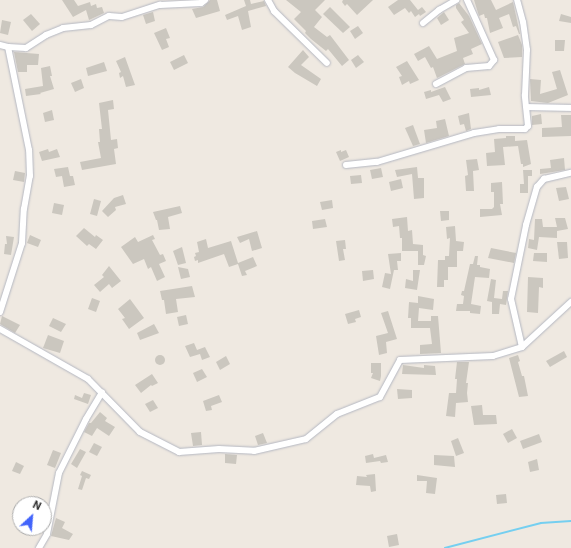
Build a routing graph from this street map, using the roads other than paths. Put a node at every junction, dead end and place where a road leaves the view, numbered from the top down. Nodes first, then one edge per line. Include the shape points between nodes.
1 (205, 0) edge
2 (268, 0) edge
3 (456, 0) edge
4 (467, 0) edge
5 (517, 0) edge
6 (423, 23) dead end
7 (0, 45) edge
8 (8, 47) junction
9 (327, 63) dead end
10 (436, 84) dead end
11 (528, 107) junction
12 (571, 108) edge
13 (346, 165) dead end
14 (571, 173) edge
15 (571, 302) edge
16 (0, 312) edge
17 (0, 329) edge
18 (522, 347) junction
19 (102, 392) junction
20 (39, 548) edge

1 - 8 street via 200,3 160,5 122,17 109,16 91,25 63,28 26,48
2 - 9 street via 274,11
3 - 6 street
4 - 10 street via 494,60 489,66 466,68
5 - 11 street via 528,50 525,95
7 - 8 street
8 - 16 street via 29,150 30,176 22,243
11 - 12 street
11 - 13 street via 528,126 525,129 499,129 474,133 377,162
14 - 18 street via 544,179 537,187 526,225 511,299
15 - 18 street
17 - 19 street via 88,379
18 - 19 street via 493,356 400,360 380,397 337,414 306,439 254,451 219,449 179,452 140,432
19 - 20 street via 59,473 47,534

